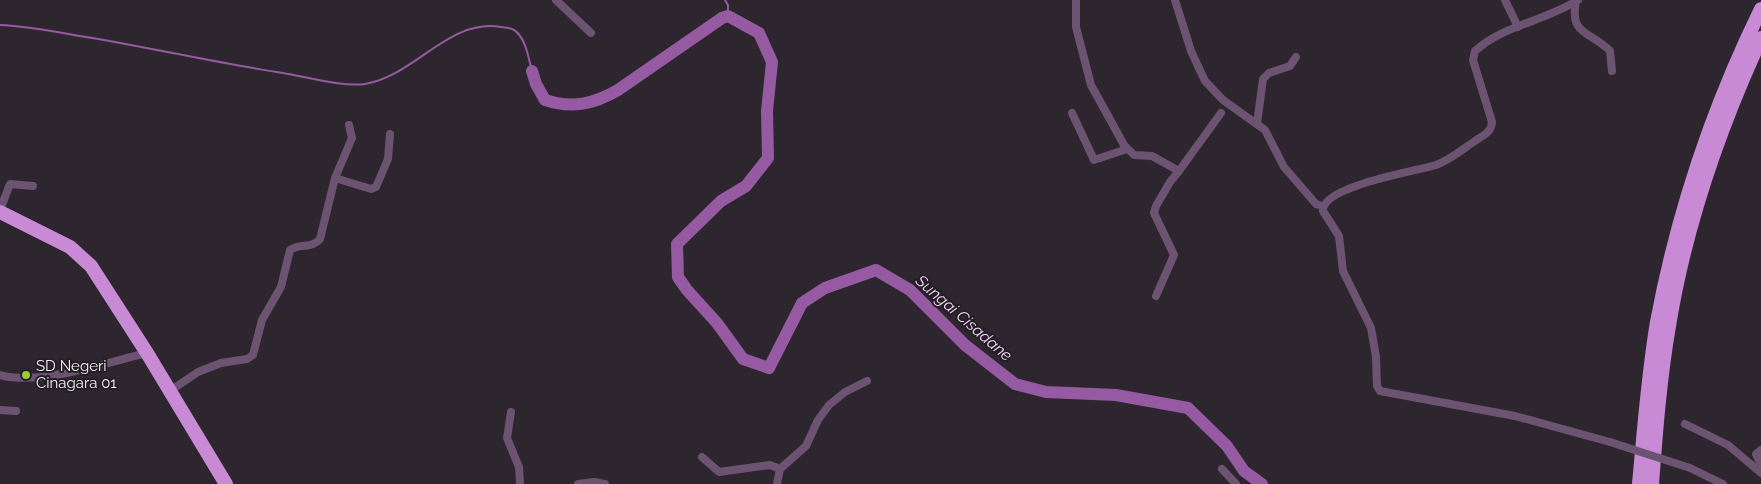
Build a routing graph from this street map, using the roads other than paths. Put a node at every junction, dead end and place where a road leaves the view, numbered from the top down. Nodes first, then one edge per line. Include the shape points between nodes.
1 (556, 0) edge
2 (1076, 0) edge
3 (1175, 0) edge
4 (1506, 0) edge
5 (1577, 0) edge
6 (1761, 10) edge
7 (1518, 27) junction
8 (591, 33) dead end
9 (1761, 38) edge
10 (1296, 56) dead end
11 (1612, 71) dead end
12 (1072, 113) dead end
13 (1221, 113) dead end
14 (1257, 124) junction
15 (350, 125) dead end
16 (390, 134) dead end
17 (1127, 149) junction
18 (1179, 171) junction
19 (335, 178) junction
20 (33, 186) dead end
21 (1322, 206) junction
22 (0, 211) edge
23 (1156, 296) dead end
24 (148, 353) junction
25 (0, 375) edge
26 (867, 381) dead end
27 (170, 391) junction
28 (0, 410) edge
29 (16, 412) dead end
30 (512, 412) dead end
31 (1684, 424) dead end
32 (1761, 450) edge
33 (702, 457) dead end
34 (1761, 465) edge
35 (780, 469) junction
36 (1222, 469) dead end
37 (1761, 473) edge
38 (226, 484) edge
39 (520, 484) edge
40 (578, 484) edge
41 (605, 484) edge
42 (777, 484) edge
43 (1236, 484) edge
44 (1639, 484) edge
45 (1652, 484) edge
46 (1723, 484) edge

1 - 8 street
2 - 17 street via 1076,27 1091,84
3 - 14 street via 1191,51 1205,81 1223,100
4 - 7 street
5 - 7 street via 1551,16
5 - 11 street via 1576,23 1610,51
6 - 44 highway via 1741,50 1703,151 1674,249 1657,322
7 - 21 street via 1481,46 1473,55 1492,122 1488,132 1438,164 1390,175 1344,191
9 - 45 highway via 1714,156 1684,254 1669,325
10 - 14 street via 1290,66 1269,73 1263,79
12 - 17 street via 1094,160
13 - 18 street
14 - 21 street via 1270,138 1287,171 1316,204
15 - 19 street via 350,143
16 - 19 street via 388,159 376,187 372,189
17 - 18 street via 1134,155 1156,158
18 - 23 street via 1156,206 1156,219 1174,255
19 - 27 street via 320,239 313,245 294,248 288,255 281,288 262,320 253,355 198,372
20 - 22 street via 10,184
21 - 46 street, bridge via 1339,236 1346,280 1370,328 1380,391 1523,418 1690,468
22 - 24 highway via 83,257
24 - 25 street via 37,378
24 - 27 highway
26 - 35 street via 829,405 806,446
27 - 38 highway
28 - 29 street
30 - 39 street via 507,438 519,467
31 - 37 street via 1728,445
32 - 34 street via 1756,454
33 - 35 street via 719,472 770,465
35 - 42 street
36 - 43 street
40 - 41 street

